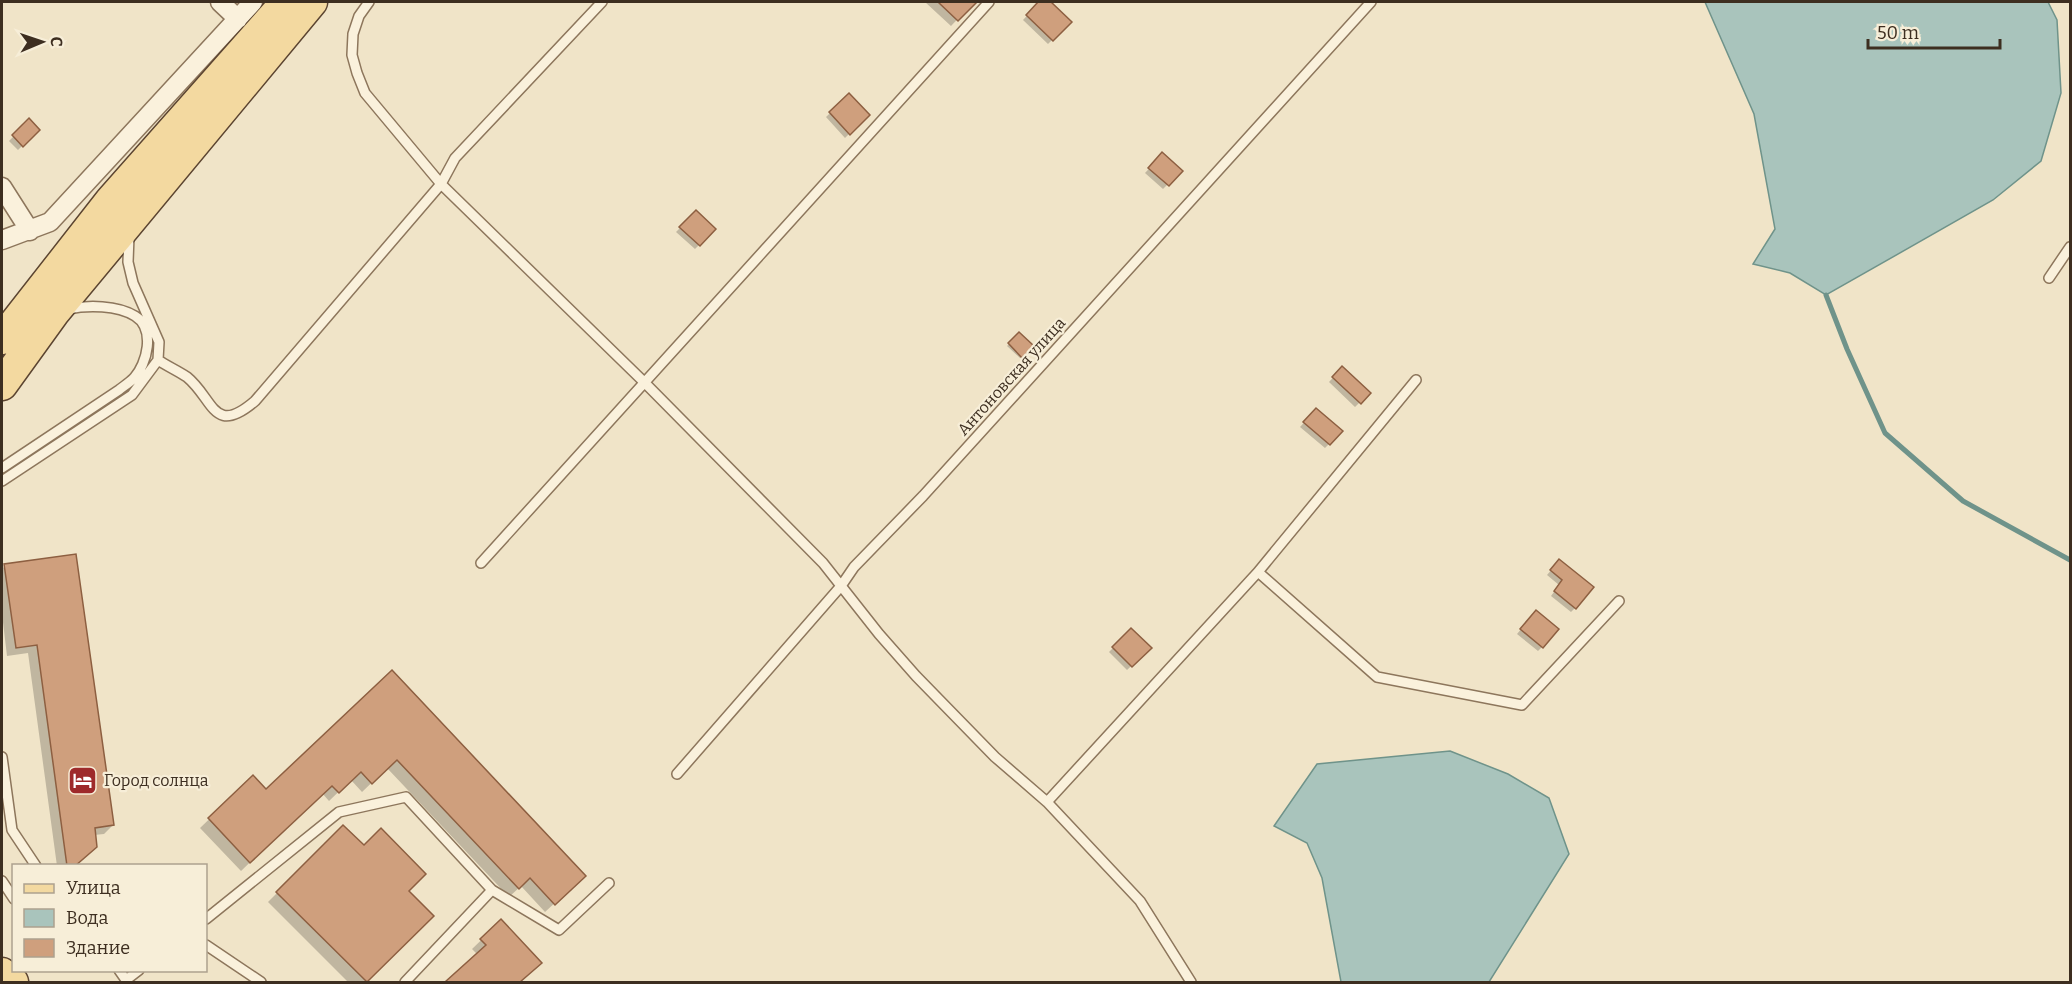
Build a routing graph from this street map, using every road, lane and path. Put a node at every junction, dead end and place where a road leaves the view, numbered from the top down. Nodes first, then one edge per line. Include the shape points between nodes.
1 (220, 2) edge
2 (253, 2) edge
3 (286, 2) edge
4 (312, 2) edge
5 (369, 2) edge
6 (602, 2) edge
7 (989, 2) edge
8 (1371, 2) edge
9 (238, 19) junction
10 (441, 184) junction
11 (2, 187) edge
12 (121, 209) junction
13 (30, 231) junction
14 (2, 240) edge
15 (2070, 247) edge
16 (2049, 278) dead end
17 (54, 313) junction
18 (2, 316) edge
19 (2, 339) edge
20 (158, 360) junction
21 (2, 367) edge
22 (1416, 380) dead end
23 (644, 382) junction
24 (2, 385) edge
25 (2, 468) edge
26 (2, 481) edge
27 (481, 563) dead end
28 (1258, 572) junction
29 (841, 586) junction
30 (1619, 601) dead end
31 (2, 757) edge
32 (677, 774) dead end
33 (1047, 802) junction
34 (35, 864) edge
35 (2, 881) edge
36 (609, 883) dead end
37 (492, 890) junction
38 (12, 895) edge
39 (207, 917) edge
40 (207, 946) edge
41 (2, 972) edge
42 (120, 972) edge
43 (136, 972) edge
44 (13, 982) edge
45 (261, 982) edge
46 (405, 982) edge
47 (1191, 982) edge

1 - 9 street
2 - 9 street
3 - 12 main road
4 - 12 main road via 193,147
5 - 10 lane via 352,34 357,73 365,93
6 - 10 lane via 462,151
7 - 23 lane
8 - 29 lane, Антоновская улица via 854,567
9 - 13 street via 50,222
10 - 20 lane via 241,413 227,417 216,412 188,378
10 - 23 lane
11 - 13 street
12 - 17 main road
12 - 18 main road via 68,239
12 - 19 main road
12 - 20 lane via 133,283 159,342
13 - 14 street
15 - 16 lane
17 - 21 main road
17 - 24 main road
17 - 25 lane via 80,306 102,307 138,317 146,331 148,347 144,362 134,378 119,390
20 - 26 lane via 132,395
22 - 28 lane
23 - 27 lane
23 - 29 lane via 824,563
28 - 30 lane via 1377,677 1522,705
28 - 33 lane
29 - 32 lane, Антоновская улица
29 - 33 lane via 916,676 995,757
31 - 34 lane via 12,830
33 - 47 lane via 1140,901
35 - 38 lane
36 - 37 lane via 559,930
37 - 39 lane via 406,797 339,812
37 - 46 lane
40 - 45 lane
41 - 44 main road
42 - 43 lane via 126,980

